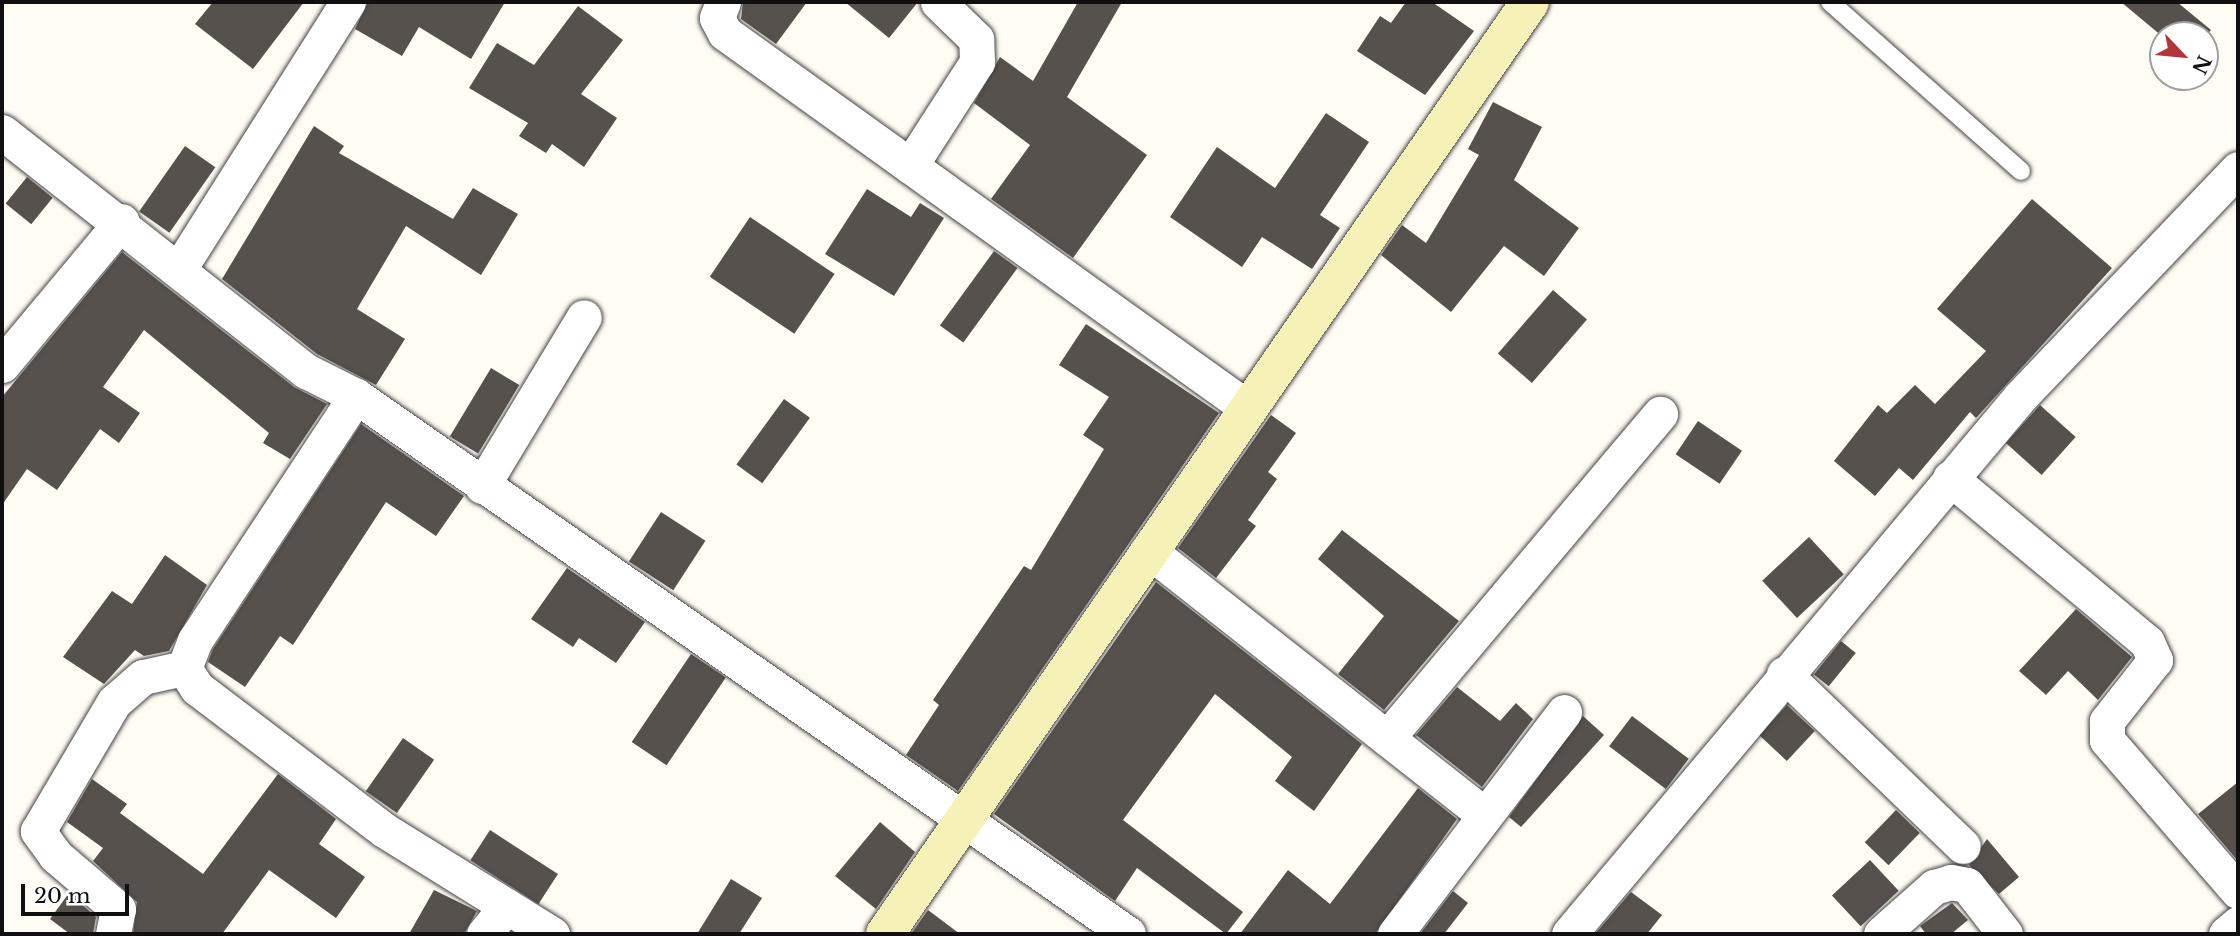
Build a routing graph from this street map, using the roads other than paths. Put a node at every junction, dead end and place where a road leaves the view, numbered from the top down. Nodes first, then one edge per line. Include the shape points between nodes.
1 (348, 2) edge
2 (723, 2) edge
3 (938, 2) edge
4 (1530, 2) edge
5 (1830, 2) edge
6 (2, 132) edge
7 (910, 166) junction
8 (2238, 169) edge
9 (2021, 171) dead end
10 (122, 221) junction
11 (179, 269) junction
12 (584, 317) dead end
13 (2, 365) edge
14 (356, 396) junction
15 (1246, 407) junction
16 (1660, 414) dead end
17 (1950, 478) junction
18 (482, 486) junction
19 (1147, 551) junction
20 (184, 668) junction
21 (1784, 674) junction
22 (1564, 712) dead end
23 (1387, 738) junction
24 (1482, 813) junction
25 (968, 822) junction
26 (1962, 846) dead end
27 (2238, 891) edge
28 (507, 906) junction
29 (2238, 924) edge
30 (113, 934) edge
31 (484, 934) edge
32 (552, 934) edge
33 (886, 934) edge
34 (1128, 934) edge
35 (1395, 934) edge
36 (1569, 934) edge
37 (1881, 934) edge
38 (2005, 934) edge
39 (2226, 934) edge

1 - 11 street
2 - 7 street via 717,18 725,33
3 - 7 street via 976,39 977,62
4 - 15 street
5 - 9 lane
6 - 10 street
7 - 15 street
8 - 17 street via 2131,275
10 - 11 street
10 - 13 street
11 - 14 street via 306,371
12 - 18 street
14 - 18 street
14 - 20 street via 195,640
15 - 19 street
16 - 23 street
17 - 21 street
17 - 27 street via 2147,642 2155,660 2107,721 2107,740
18 - 25 street
19 - 23 street
19 - 25 street
20 - 28 street via 197,688 314,779 424,858
20 - 30 street via 143,677 114,702 38,831 56,856 118,909
21 - 26 street
21 - 36 street
22 - 24 street
23 - 24 street
24 - 35 street
25 - 33 street
25 - 34 street
28 - 31 street
28 - 32 street
29 - 39 street
37 - 38 street via 1934,887 1951,882 1967,885

